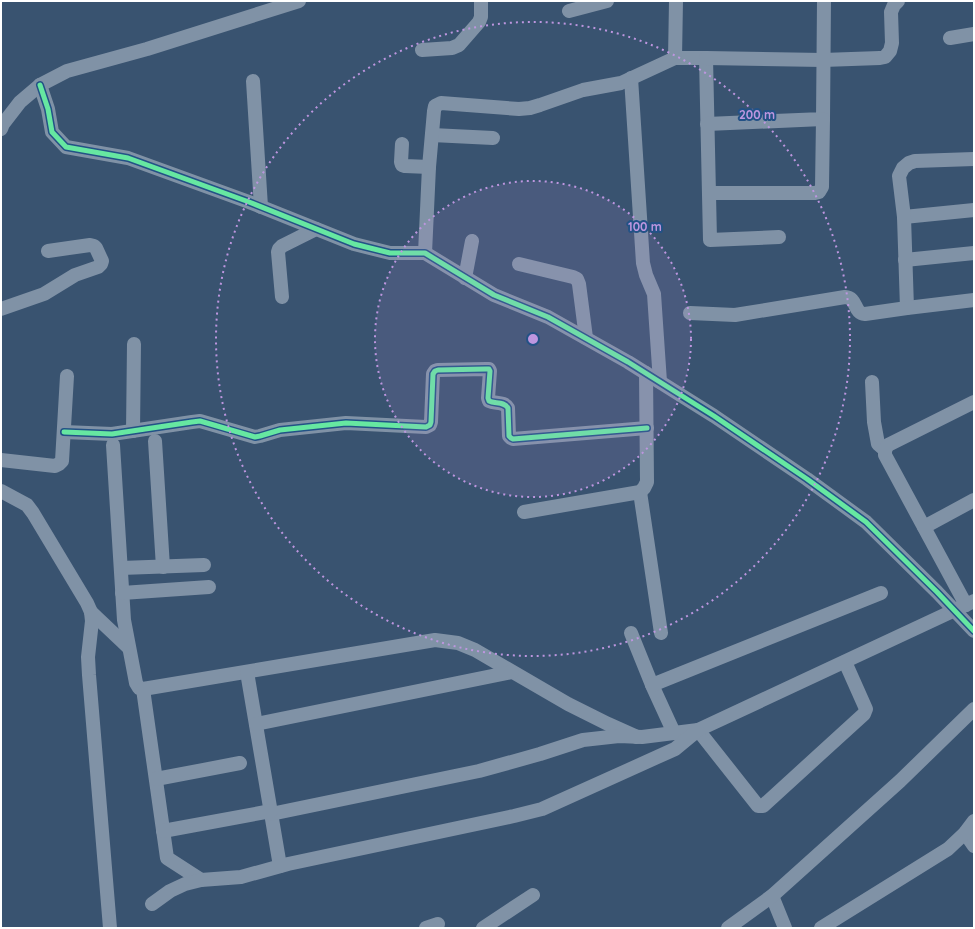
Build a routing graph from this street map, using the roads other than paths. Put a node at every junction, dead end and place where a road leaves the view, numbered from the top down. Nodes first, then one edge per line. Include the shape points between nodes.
1 (299, 1) edge
2 (481, 1) edge
3 (607, 1) edge
4 (676, 1) edge
5 (824, 1) edge
6 (898, 1) edge
7 (569, 11) dead end
8 (974, 34) edge
9 (950, 38) dead end
10 (422, 50) dead end
11 (675, 58) junction
12 (706, 58) junction
13 (823, 60) junction
14 (631, 78) junction
15 (253, 80) dead end
16 (40, 85) junction
17 (823, 119) junction
18 (3, 121) edge
19 (707, 124) junction
20 (432, 135) junction
21 (493, 138) dead end
22 (402, 144) dead end
23 (974, 159) edge
24 (429, 167) junction
25 (709, 193) junction
26 (261, 207) junction
27 (974, 210) edge
28 (904, 217) junction
29 (316, 229) junction
30 (779, 237) dead end
31 (472, 241) dead end
32 (48, 251) dead end
33 (425, 253) junction
34 (974, 253) edge
35 (905, 260) junction
36 (519, 264) dead end
37 (464, 278) junction
38 (282, 297) dead end
39 (974, 300) edge
40 (907, 308) junction
41 (1, 309) edge
42 (690, 313) dead end
43 (586, 338) junction
44 (134, 344) dead end
45 (646, 373) junction
46 (68, 376) dead end
47 (660, 382) junction
48 (872, 382) dead end
49 (973, 406) edge
50 (647, 428) junction
51 (133, 430) junction
52 (64, 432) junction
53 (154, 442) dead end
54 (112, 445) dead end
55 (885, 450) junction
56 (1, 460) edge
57 (1, 491) edge
58 (640, 492) junction
59 (974, 500) edge
60 (524, 512) dead end
61 (924, 527) junction
62 (204, 565) dead end
63 (163, 566) junction
64 (121, 568) junction
65 (209, 587) dead end
66 (122, 593) junction
67 (881, 593) dead end
68 (965, 605) edge
69 (90, 612) junction
70 (974, 631) edge
71 (631, 633) dead end
72 (661, 633) dead end
73 (130, 648) junction
74 (845, 662) junction
75 (247, 672) junction
76 (512, 672) junction
77 (652, 685) junction
78 (143, 689) junction
79 (974, 709) edge
80 (256, 724) junction
81 (698, 730) junction
82 (674, 733) junction
83 (637, 737) junction
84 (240, 763) dead end
85 (156, 779) junction
86 (271, 813) junction
87 (974, 821) edge
88 (163, 831) junction
89 (964, 833) junction
90 (974, 846) edge
91 (280, 866) junction
92 (201, 880) junction
93 (533, 895) dead end
94 (772, 896) junction
95 (152, 904) dead end
96 (503, 922) edge
97 (110, 928) edge
98 (483, 928) edge
99 (728, 928) edge
100 (785, 928) edge
101 (821, 928) edge

1 - 16 street via 147,49 67,71
2 - 10 street via 482,12 479,22 459,46
3 - 7 street
4 - 11 street
5 - 13 street
6 - 13 street via 891,12 892,44 885,57
8 - 9 street
11 - 12 street
11 - 14 street
12 - 13 street
12 - 19 street
13 - 17 street
14 - 20 street via 530,108 441,103 435,106
14 - 47 street via 644,263 654,294
15 - 26 street
16 - 18 street
16 - 26 street via 52,132 66,147 128,158
17 - 19 street
17 - 25 street via 820,192
19 - 25 street
20 - 21 street
20 - 24 street
22 - 24 street via 402,165
23 - 28 street via 909,163 899,176
24 - 33 street
25 - 30 street via 710,240
26 - 29 street
27 - 28 street
28 - 35 street
29 - 33 street via 354,244 390,253
29 - 38 street via 279,249
31 - 37 street
32 - 41 street via 90,245 96,248 102,261 98,267 75,275 44,294
33 - 37 street
34 - 35 street
35 - 40 street
36 - 43 street via 578,279
37 - 43 street via 494,295 548,317
39 - 40 street
40 - 42 street via 862,314 858,312 853,301 846,297 735,315
43 - 45 street
44 - 51 street
45 - 47 street
45 - 50 street
46 - 52 street
47 - 68 street via 800,474 866,522
48 - 55 street via 878,444
49 - 55 street via 888,445
50 - 51 street via 511,438 507,406 489,401 490,372 486,369 435,371 431,422 426,427 346,423 280,430 255,437 200,421
50 - 58 street via 647,482
51 - 52 street via 112,434
52 - 56 street via 62,461 55,466
53 - 63 street
54 - 64 street
55 - 61 street via 885,455
57 - 69 street via 27,506 33,513
58 - 60 street
58 - 72 street
59 - 61 street
61 - 68 street
62 - 63 street
63 - 64 street
64 - 66 street
65 - 66 street
66 - 73 street
67 - 77 street
68 - 70 street
68 - 74 street
69 - 73 street
69 - 97 street via 92,621 89,675
71 - 77 street
73 - 78 street via 136,683
74 - 81 street
74 - 81 street via 866,712 763,806 758,806
75 - 76 street via 435,640 458,643 475,650
75 - 78 street
75 - 80 street
76 - 80 street
76 - 83 street via 568,704
77 - 82 street
78 - 85 street
79 - 94 street via 900,781
80 - 86 street
81 - 82 street
81 - 91 street via 675,750 542,809
82 - 83 street
83 - 86 street via 583,740 479,771
84 - 85 street
85 - 88 street
86 - 88 street
86 - 91 street
87 - 89 street
88 - 92 street via 167,858
89 - 90 street
89 - 101 street via 948,849
91 - 92 street via 241,877
92 - 95 street via 185,884
93 - 96 street
94 - 99 street
94 - 100 street
96 - 98 street

